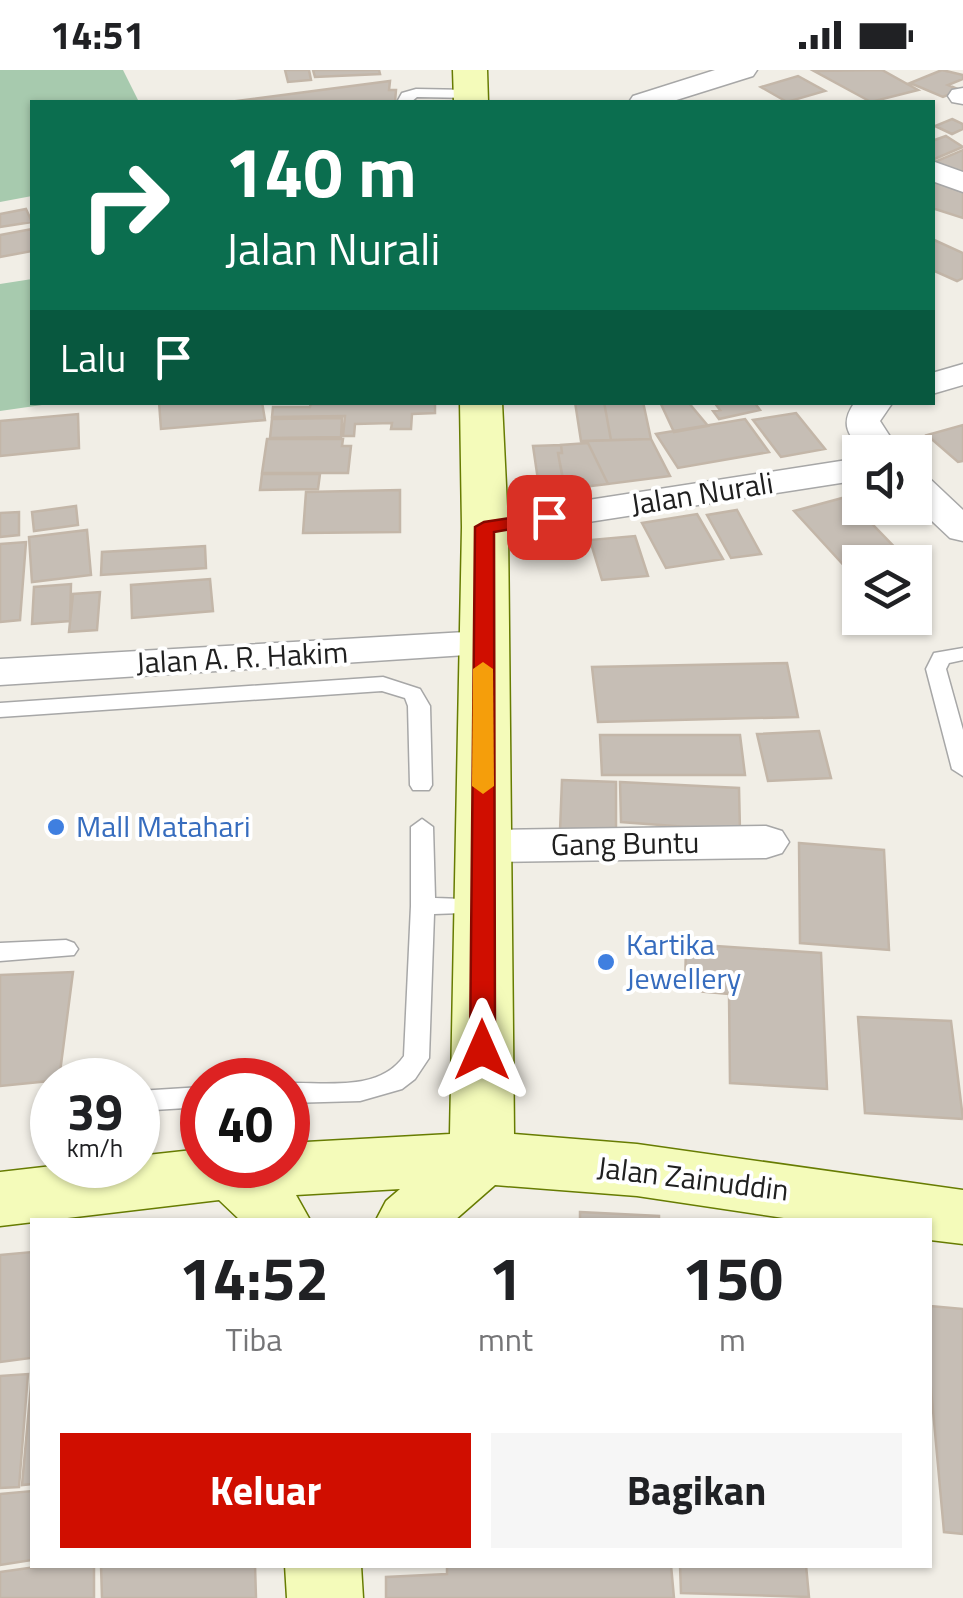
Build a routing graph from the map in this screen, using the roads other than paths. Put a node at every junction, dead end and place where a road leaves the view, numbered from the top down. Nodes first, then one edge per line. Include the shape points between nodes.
1 (744, 70) edge
2 (471, 89) edge
3 (702, 96) edge
4 (405, 100) edge
5 (663, 100) edge
6 (935, 171) edge
7 (963, 183) edge
8 (963, 374) edge
9 (935, 383) edge
10 (480, 405) edge
11 (873, 405) edge
12 (867, 435) edge
13 (842, 472) edge
14 (932, 501) edge
15 (484, 527) junction
16 (963, 530) edge
17 (483, 644) junction
18 (963, 654) edge
19 (0, 672) edge
20 (51, 688) junction
21 (0, 710) edge
22 (963, 770) edge
23 (421, 785) dead end
24 (422, 827) dead end
25 (766, 842) dead end
26 (483, 846) junction
27 (424, 906) junction
28 (483, 906) junction
29 (66, 949) dead end
30 (0, 952) edge
31 (310, 1092) edge
32 (482, 1158) junction
33 (310, 1168) edge
34 (54, 1188) edge
35 (250, 1188) edge
36 (0, 1199) edge
37 (276, 1218) edge
38 (412, 1218) edge
39 (963, 1218) edge
40 (323, 1568) edge
41 (325, 1598) edge

1 - 3 street
2 - 4 lane via 416,93
3 - 5 street
6 - 7 street
8 - 9 street
10 - 15 street
11 - 12 street via 860,420
13 - 15 street, Jalan Nurali
14 - 16 street
15 - 17 street
17 - 20 street, Jalan A. R. Hakim
17 - 26 street
18 - 22 lane via 941,658 936,669
19 - 20 street, Jalan A. R. Hakim
20 - 21 lane
20 - 23 lane via 400,688 419,706
24 - 27 lane
25 - 26 street, Gang Buntu
26 - 28 street
27 - 28 lane
27 - 31 lane via 410,1072 376,1088
28 - 32 street
29 - 30 lane
32 - 33 street, Jalan Zainuddin
32 - 38 street
32 - 39 street, Jalan Zainuddin via 637,1170
34 - 36 street, Jalan Zainuddin
35 - 37 street
40 - 41 street

